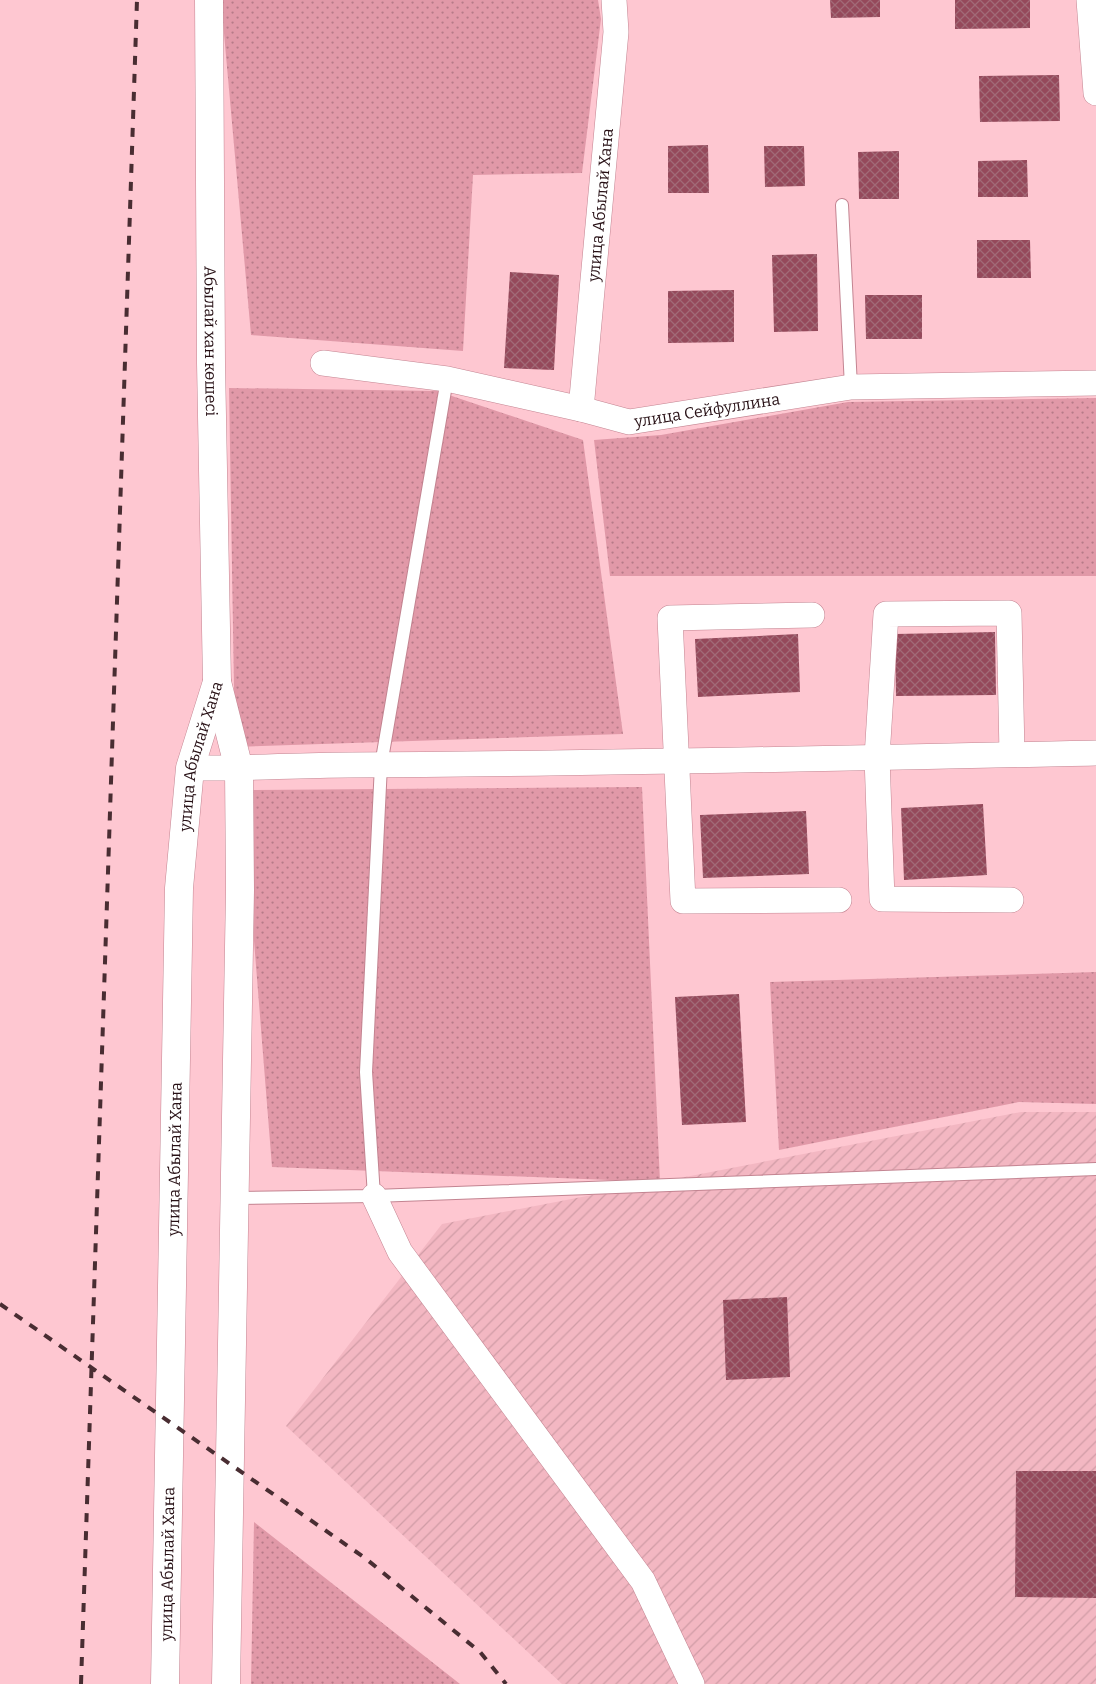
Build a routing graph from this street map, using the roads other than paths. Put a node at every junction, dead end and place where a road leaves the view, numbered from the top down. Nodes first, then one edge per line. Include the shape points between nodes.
1 (209, 0) edge
2 (614, 0) edge
3 (1089, 0) edge
4 (1096, 93) edge
5 (842, 205) dead end
6 (323, 363) dead end
7 (447, 379) junction
8 (1096, 383) edge
9 (850, 387) junction
10 (581, 409) junction
11 (812, 615) dead end
12 (217, 682) junction
13 (1096, 753) edge
14 (1012, 754) junction
15 (877, 757) junction
16 (677, 761) junction
17 (381, 765) junction
18 (190, 768) junction
19 (240, 769) junction
20 (839, 900) dead end
21 (1011, 900) dead end
22 (1096, 1169) edge
23 (374, 1196) junction
24 (235, 1198) junction
25 (165, 1684) edge
26 (226, 1684) edge
27 (692, 1684) edge

1 - 12 main road, Абылай хан көшесі via 210,353
2 - 10 street, улица Абылай Хана via 616,32
3 - 4 street
5 - 9 lane
6 - 7 street, улица Сейфуллина
7 - 10 street, улица Сейфуллина
7 - 17 lane
8 - 9 street, улица Сейфуллина
9 - 10 street, улица Сейфуллина via 629,422
11 - 16 street via 670,618
12 - 18 main road, улица Абылай Хана
12 - 19 main road, улица Абылай Хана
13 - 14 street
14 - 15 street
14 - 15 street via 1009,613 886,614
15 - 16 street
15 - 21 street via 882,899
16 - 17 street
16 - 20 street via 683,901
17 - 19 street
17 - 23 lane via 366,1072
18 - 19 street
18 - 25 main road, улица Абылай Хана via 179,888
19 - 24 main road, улица Абылай Хана
22 - 23 lane
23 - 24 lane
23 - 27 street via 400,1252 643,1581
24 - 26 main road, улица Абылай Хана

